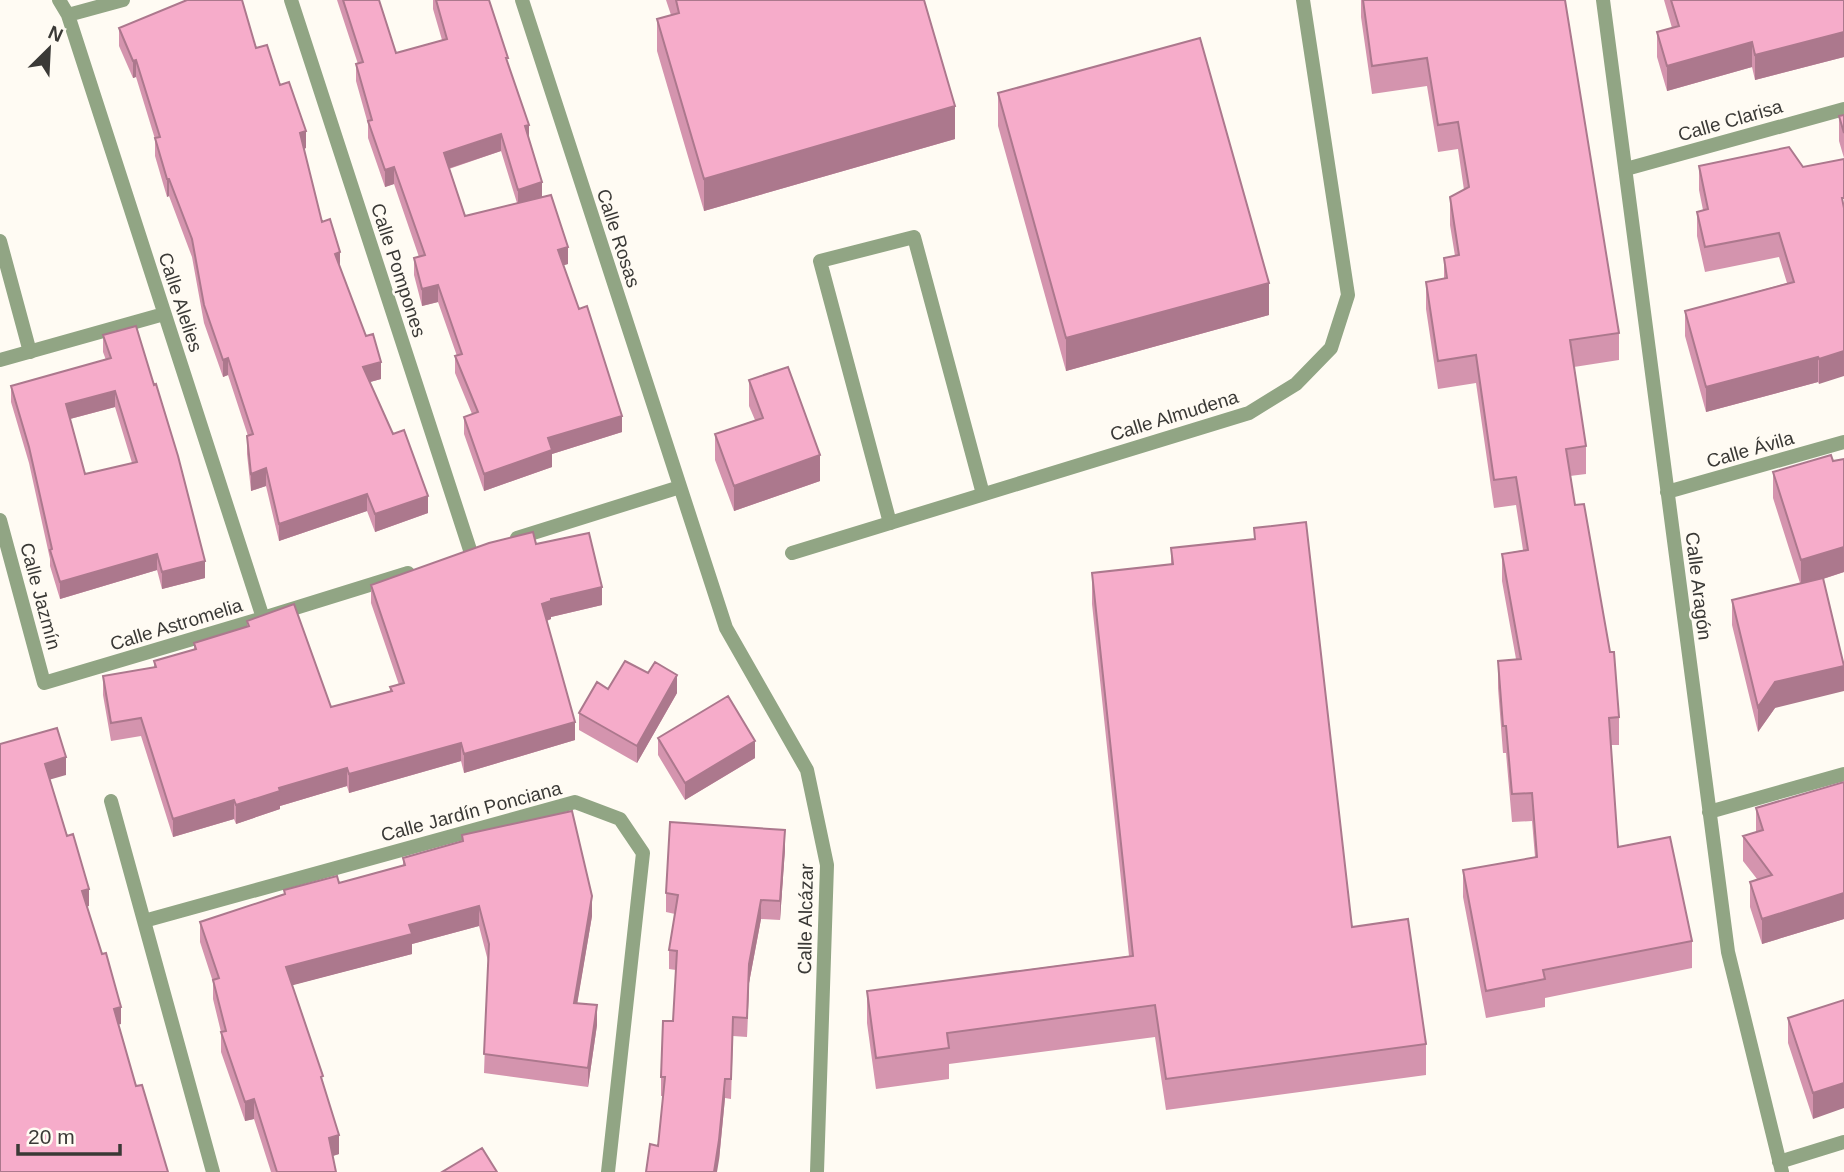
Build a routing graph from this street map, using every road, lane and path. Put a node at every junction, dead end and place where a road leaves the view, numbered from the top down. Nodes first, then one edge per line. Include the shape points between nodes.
1 (59, 0) edge
2 (122, 0) edge
3 (291, 0) edge
4 (522, 0) edge
5 (1303, 0) edge
6 (1603, 0) edge
7 (68, 15) junction
8 (1844, 108) edge
9 (1626, 169) junction
10 (0, 241) edge
11 (164, 314) junction
12 (30, 352) junction
13 (0, 360) edge
14 (1844, 442) edge
15 (680, 487) junction
16 (1667, 492) junction
17 (983, 494) junction
18 (0, 520) edge
19 (890, 523) junction
20 (510, 540) edge
21 (471, 553) edge
22 (792, 553) dead end
23 (419, 569) edge
24 (263, 618) junction
25 (44, 683) joint
26 (1844, 774) edge
27 (111, 801) dead end
28 (1709, 812) junction
29 (144, 921) junction
30 (1844, 1142) edge
31 (1781, 1167) edge
32 (213, 1172) edge
33 (608, 1172) edge
34 (817, 1172) edge

1 - 7 street, Calle Alelies
2 - 7 street
3 - 21 street, Calle Pompones
4 - 15 street, Calle Rosas
5 - 17 street, Calle Almudena via 1348,295 1331,348 1296,384 1249,413
6 - 9 street, Calle Aragón
7 - 11 street, Calle Alelies
8 - 9 street, Calle Clarisa
9 - 16 street, Calle Aragón
10 - 12 street
11 - 12 street
11 - 24 street, Calle Alelies
12 - 13 street
14 - 16 street, Calle Ávila
15 - 20 street
15 - 34 street, Calle Alcázar via 726,628 807,770 827,865
16 - 28 street, Calle Aragón
17 - 19 street, Calle Almudena
17 - 19 street via 914,237 820,261
18 - 25 street, Calle Jazmín
19 - 22 street, Calle Almudena
23 - 24 street, Calle Astromelia
24 - 25 street, Calle Astromelia
26 - 28 street
27 - 29 street
28 - 31 street, Calle Aragón via 1728,953
29 - 32 street
29 - 33 street, Calle Jardín Ponciana via 575,802 620,819 643,853
30 - 31 street

